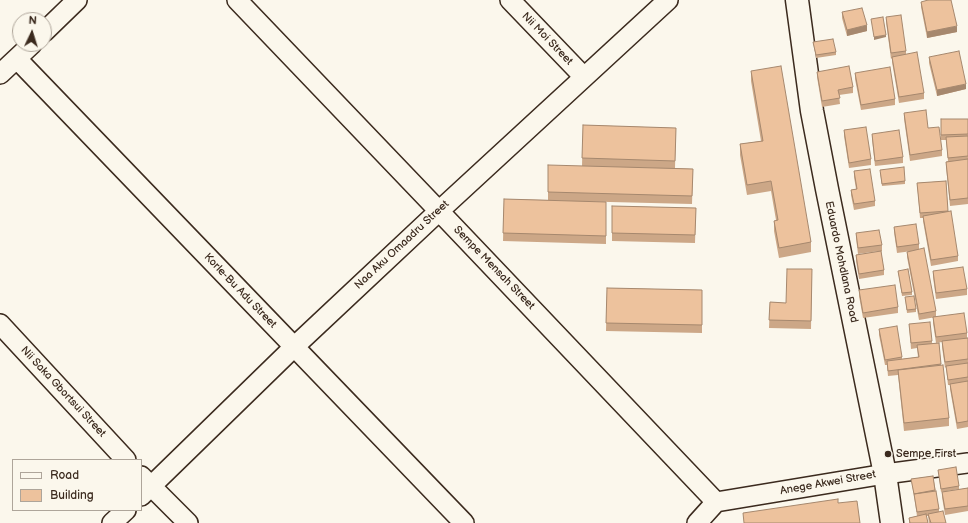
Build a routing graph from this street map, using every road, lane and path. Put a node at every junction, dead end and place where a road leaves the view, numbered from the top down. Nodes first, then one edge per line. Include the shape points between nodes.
1 (77, 0) edge
2 (237, 0) edge
3 (510, 0) edge
4 (668, 0) edge
5 (797, 0) edge
6 (52, 24) edge
7 (24, 52) edge
8 (17, 59) junction
9 (0, 74) edge
10 (584, 78) junction
11 (439, 211) junction
12 (0, 324) edge
13 (294, 347) junction
14 (125, 459) edge
15 (968, 463) edge
16 (885, 474) junction
17 (144, 486) edge
18 (716, 502) junction
19 (125, 511) edge
20 (112, 523) edge
21 (188, 523) edge
22 (464, 523) edge
23 (697, 523) edge
24 (892, 523) edge

1 - 6 street
2 - 11 street, Sempe Mensah Street
3 - 10 street, Nii Moi Street
4 - 10 street, Naa Aku Omaadru Street
5 - 16 main road, Eduardo Mohdlana Road via 812,111
7 - 8 street
8 - 9 street
8 - 13 street, Korle-Bu Adu Street
10 - 11 street, Naa Aku Omaadru Street
11 - 13 street, Naa Aku Omaadru Street
11 - 18 street, Sempe Mensah Street
12 - 14 street, Nii Saka Gbortsui Street
13 - 17 street, Naa Aku Omaadru Street
13 - 22 street, Korle-Bu Adu Street
15 - 16 street, Anege Akwei Street
16 - 18 street, Anege Akwei Street
16 - 24 main road, Eduardo Mohdlana Road
17 - 21 street
18 - 23 street
19 - 20 street

